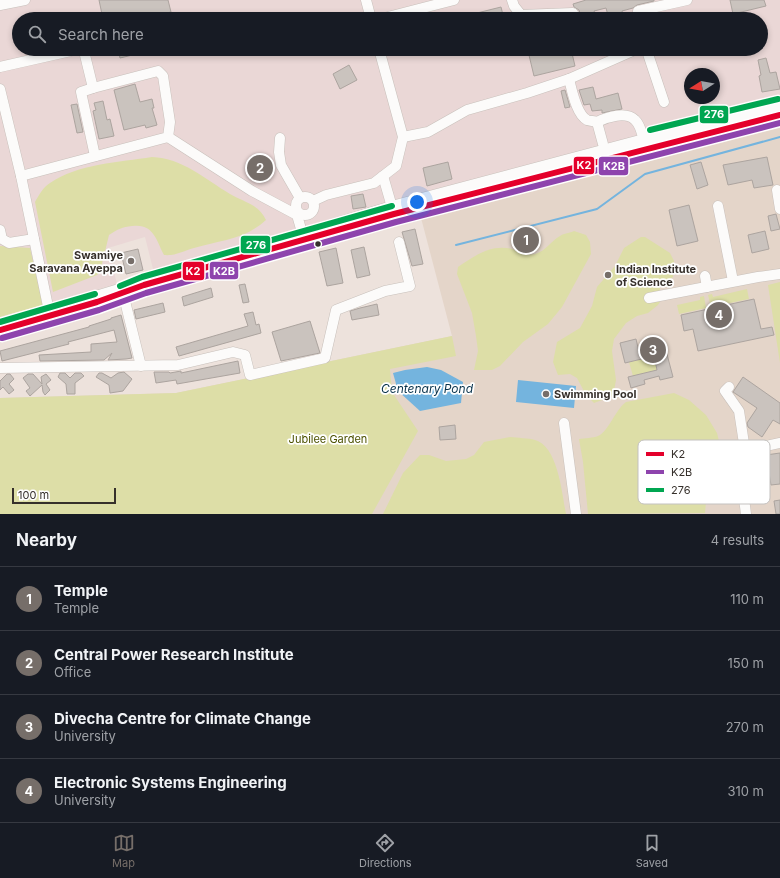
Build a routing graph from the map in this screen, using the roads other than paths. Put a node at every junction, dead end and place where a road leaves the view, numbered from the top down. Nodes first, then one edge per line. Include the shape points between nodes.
1 (25, 0) edge
2 (366, 0) edge
3 (454, 0) edge
4 (512, 0) edge
5 (688, 0) edge
6 (0, 5) edge
7 (369, 12) edge
8 (407, 12) edge
9 (519, 12) edge
10 (638, 12) edge
11 (47, 56) edge
12 (85, 56) edge
13 (381, 56) edge
14 (628, 56) edge
15 (645, 56) edge
16 (0, 66) edge
17 (569, 79) junction
18 (93, 88) junction
19 (0, 89) edge
20 (664, 102) dead end
21 (780, 106) edge
22 (780, 115) edge
23 (597, 122) junction
24 (168, 137) junction
25 (403, 137) junction
26 (280, 138) dead end
27 (644, 140) junction
28 (603, 144) dead end
29 (95, 156) junction
30 (21, 176) junction
31 (383, 176) junction
32 (777, 190) dead end
33 (300, 198) junction
34 (313, 202) junction
35 (718, 206) dead end
36 (780, 209) edge
37 (393, 210) junction
38 (306, 215) junction
39 (0, 230) edge
40 (307, 233) junction
41 (34, 239) junction
42 (399, 242) dead end
43 (780, 274) edge
44 (705, 276) dead end
45 (733, 281) junction
46 (707, 287) junction
47 (123, 291) junction
48 (649, 298) dead end
49 (50, 313) junction
50 (0, 324) edge
51 (0, 330) edge
52 (142, 366) junction
53 (0, 368) edge
54 (729, 387) dead end
55 (564, 423) dead end
56 (740, 440) edge
57 (780, 443) edge
58 (770, 445) edge
59 (745, 504) edge
60 (576, 514) edge
61 (746, 514) edge

1 - 6 street
2 - 7 street
3 - 8 street
4 - 9 street
5 - 10 street
11 - 16 street
12 - 18 street
13 - 25 street
14 - 17 street
15 - 20 street
17 - 23 street via 575,102 582,115 587,120
17 - 25 street via 467,110 428,132
18 - 24 street via 158,71 163,76 166,92 170,122
18 - 29 street via 81,92
19 - 30 street
21 - 27 main road
22 - 37 main road
23 - 27 street via 606,118 630,116 636,121
23 - 28 street
24 - 29 street
24 - 40 street via 252,191 297,215 301,229
25 - 31 street via 396,166
26 - 33 street via 282,165
27 - 37 main road
29 - 30 street
30 - 41 street
31 - 34 street via 374,183 326,195
31 - 37 street
32 - 36 street
33 - 34 street via 306,197
33 - 38 street via 297,209
34 - 38 street via 313,210
35 - 45 street
37 - 40 main road
37 - 47 main road
38 - 40 street
39 - 41 street via 2,239 9,243
40 - 47 main road via 152,279
41 - 49 street
42 - 52 street via 410,286 385,291 336,310 325,358 250,375 245,355 233,352 178,365
43 - 45 street
44 - 46 street
45 - 46 street
46 - 48 street
47 - 49 main road
47 - 52 street
49 - 50 main road
49 - 51 main road
52 - 53 street
54 - 56 street via 725,391 739,411
55 - 60 street
57 - 58 street
59 - 61 street

